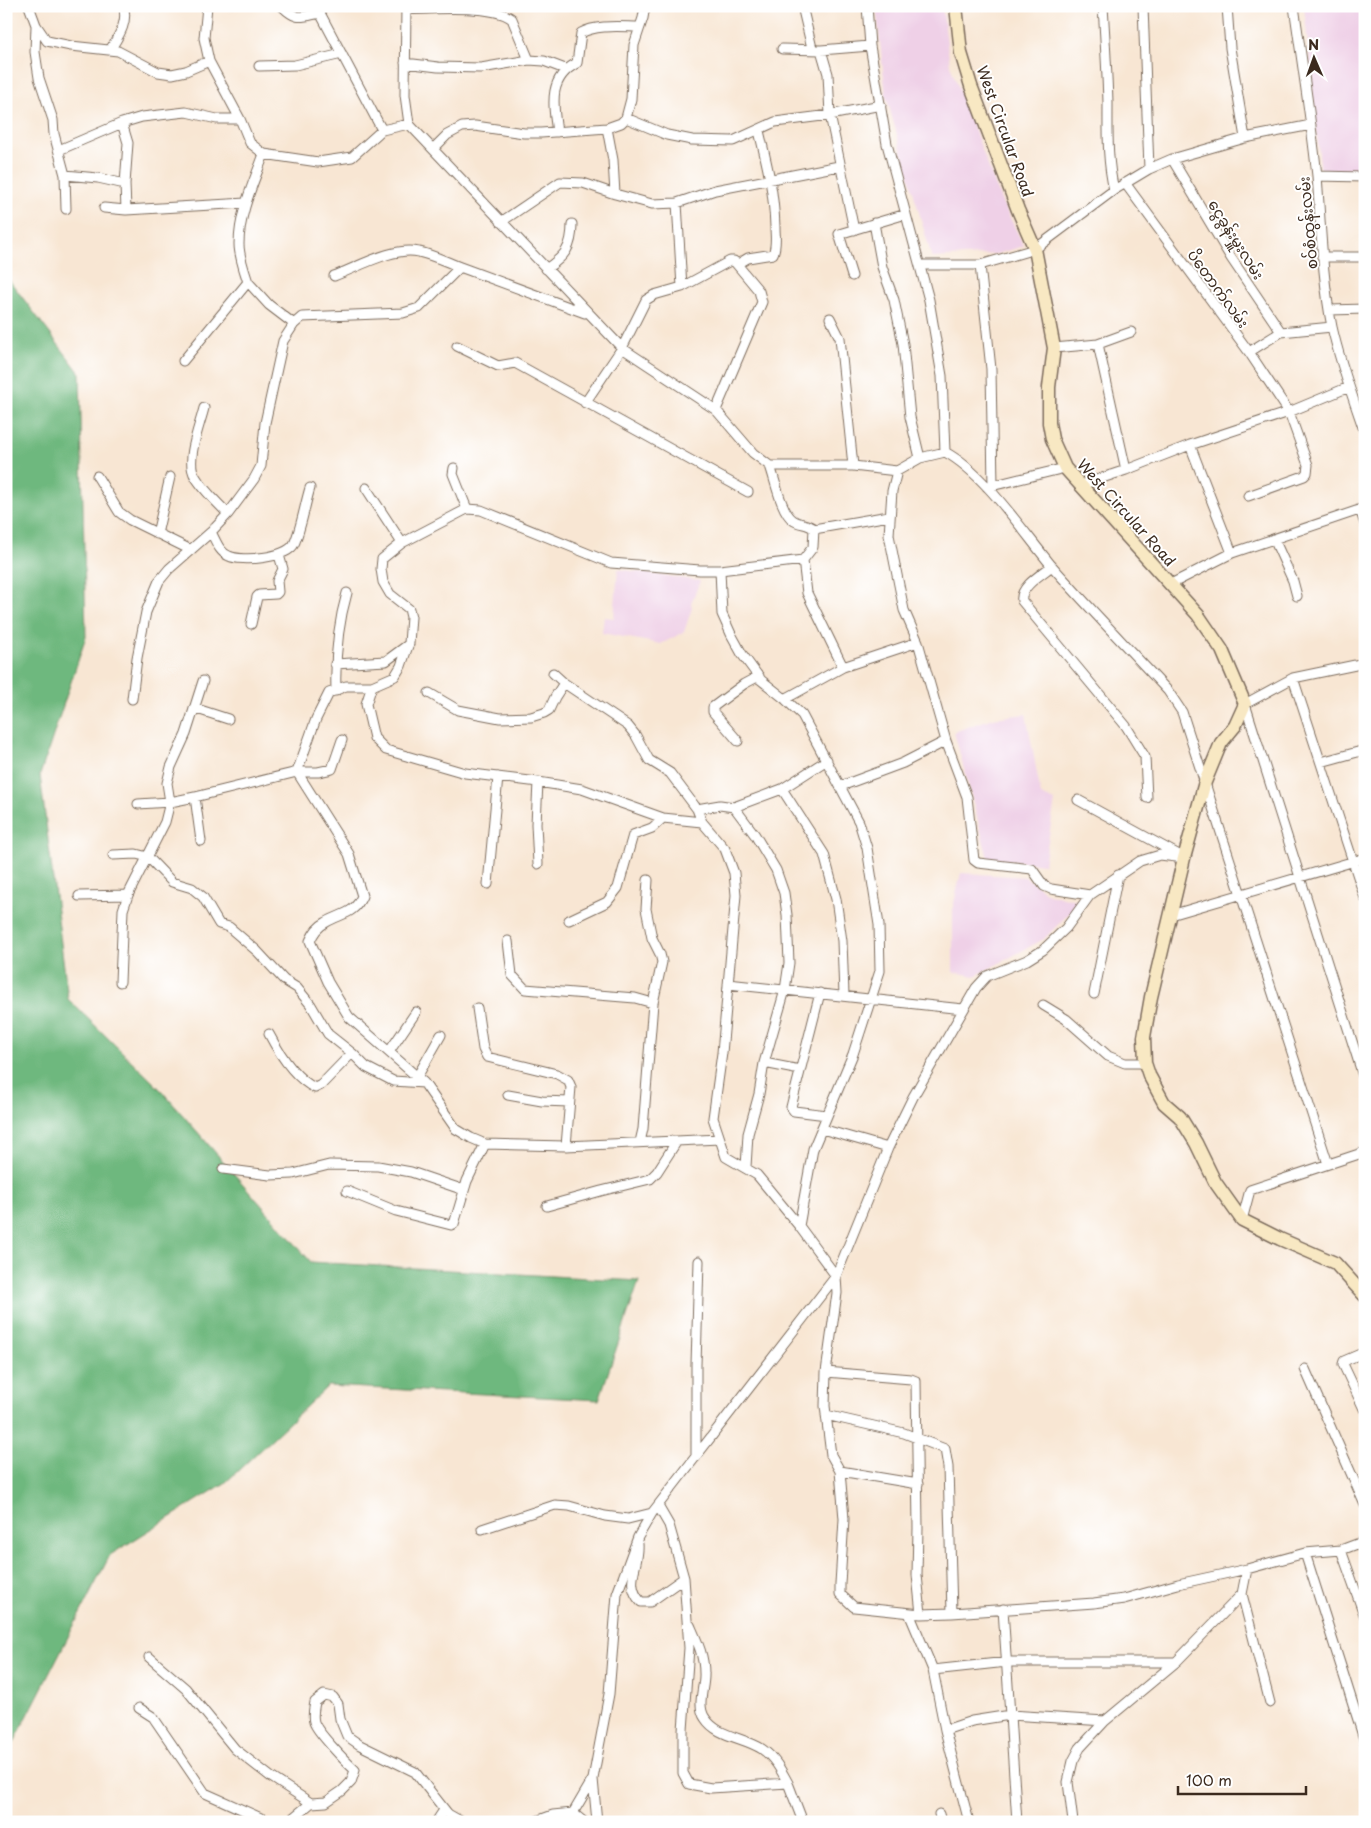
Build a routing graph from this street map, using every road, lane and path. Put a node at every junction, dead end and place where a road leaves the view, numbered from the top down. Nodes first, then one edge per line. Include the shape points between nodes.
1 (29, 6) edge
2 (124, 6) edge
3 (207, 6) edge
4 (282, 6) edge
5 (645, 6) edge
6 (802, 6) edge
7 (867, 6) edge
8 (956, 6) edge
9 (1103, 6) edge
10 (1143, 6) edge
11 (1227, 6) edge
12 (1294, 6) edge
13 (405, 8) edge
14 (319, 9) edge
15 (36, 25) junction
16 (640, 27) junction
17 (870, 46) junction
18 (782, 49) dead end
19 (817, 49) junction
20 (110, 50) junction
21 (342, 54) junction
22 (529, 60) junction
23 (209, 62) junction
24 (405, 63) junction
25 (259, 66) dead end
26 (565, 69) junction
27 (881, 105) junction
28 (830, 115) junction
29 (626, 118) junction
30 (240, 119) junction
31 (122, 123) junction
32 (409, 124) junction
33 (1311, 124) junction
34 (607, 128) junction
35 (382, 130) junction
36 (759, 131) junction
37 (557, 132) junction
38 (1245, 138) junction
39 (432, 149) junction
40 (59, 150) junction
41 (264, 154) junction
42 (1172, 159) junction
43 (839, 166) junction
44 (1149, 169) junction
45 (65, 175) junction
46 (1317, 176) junction
47 (1365, 177) edge
48 (771, 180) junction
49 (1125, 183) junction
50 (125, 184) junction
51 (1114, 190) junction
52 (615, 194) junction
53 (246, 203) junction
54 (677, 203) junction
55 (104, 208) dead end
56 (66, 209) dead end
57 (126, 210) junction
58 (906, 214) junction
59 (501, 222) junction
60 (874, 223) junction
61 (572, 224) dead end
62 (854, 230) junction
63 (1035, 249) junction
64 (1322, 257) junction
65 (1365, 257) edge
66 (738, 264) junction
67 (920, 265) junction
68 (980, 265) junction
69 (460, 268) junction
70 (546, 269) junction
71 (334, 276) dead end
72 (852, 276) dead end
73 (248, 282) junction
74 (682, 287) junction
75 (1330, 310) junction
76 (1365, 310) edge
77 (588, 314) junction
78 (830, 318) dead end
79 (294, 324) junction
80 (1332, 327) junction
81 (1131, 332) dead end
82 (1281, 332) junction
83 (1098, 344) junction
84 (457, 346) dead end
85 (622, 348) junction
86 (1054, 348) junction
87 (1249, 352) junction
88 (183, 360) dead end
89 (1348, 386) junction
90 (585, 403) junction
91 (204, 408) dead end
92 (716, 410) junction
93 (1288, 412) junction
94 (1362, 416) edge
95 (1365, 432) edge
96 (1190, 444) junction
97 (945, 452) junction
98 (920, 458) junction
99 (770, 466) junction
100 (853, 466) junction
101 (454, 468) dead end
102 (1065, 468) junction
103 (1126, 470) junction
104 (897, 471) junction
105 (97, 476) dead end
106 (170, 477) dead end
107 (1081, 485) junction
108 (990, 486) junction
109 (310, 488) dead end
110 (366, 488) dead end
111 (748, 492) dead end
112 (1248, 496) dead end
113 (1362, 508) edge
114 (468, 509) junction
115 (228, 514) junction
116 (889, 516) junction
117 (1365, 524) edge
118 (814, 530) junction
119 (211, 532) junction
120 (157, 534) junction
121 (1274, 538) junction
122 (402, 543) junction
123 (191, 550) junction
124 (1232, 553) junction
125 (278, 555) junction
126 (803, 560) junction
127 (1052, 566) junction
128 (720, 570) junction
129 (1171, 584) junction
130 (347, 593) dead end
131 (1297, 596) dead end
132 (251, 624) dead end
133 (918, 642) junction
134 (409, 643) junction
135 (1365, 663) edge
136 (335, 664) junction
137 (843, 667) junction
138 (552, 673) dead end
139 (759, 676) junction
140 (1293, 678) junction
141 (203, 681) dead end
142 (564, 682) junction
143 (372, 686) junction
144 (336, 691) junction
145 (429, 693) dead end
146 (785, 698) junction
147 (132, 699) dead end
148 (1245, 704) junction
149 (194, 708) junction
150 (228, 719) dead end
151 (342, 740) dead end
152 (738, 741) dead end
153 (946, 741) junction
154 (1365, 750) edge
155 (827, 760) junction
156 (1321, 762) junction
157 (297, 772) junction
158 (498, 777) junction
159 (538, 782) junction
160 (1204, 782) junction
161 (841, 786) junction
162 (782, 789) junction
163 (195, 798) junction
164 (1147, 798) dead end
165 (1078, 800) dead end
166 (170, 802) junction
167 (138, 804) dead end
168 (734, 807) junction
169 (697, 809) junction
170 (663, 818) junction
171 (702, 822) junction
172 (201, 841) dead end
173 (113, 855) dead end
174 (148, 857) junction
175 (1184, 858) junction
176 (1365, 858) edge
177 (1354, 862) junction
178 (538, 864) dead end
179 (1118, 875) junction
180 (1300, 877) junction
181 (648, 880) dead end
182 (488, 884) dead end
183 (1241, 894) junction
184 (128, 895) junction
185 (1090, 895) junction
186 (79, 896) dead end
187 (1365, 898) edge
188 (1171, 915) junction
189 (569, 920) dead end
190 (508, 941) dead end
191 (120, 982) dead end
192 (728, 984) junction
193 (785, 990) junction
194 (820, 993) junction
195 (1094, 994) dead end
196 (844, 996) junction
197 (871, 1000) junction
198 (653, 1003) junction
199 (1043, 1005) dead end
200 (477, 1008) dead end
201 (962, 1009) junction
202 (416, 1012) dead end
203 (268, 1034) dead end
204 (441, 1035) dead end
205 (389, 1052) junction
206 (352, 1053) junction
207 (764, 1063) junction
208 (1145, 1063) junction
209 (800, 1070) junction
210 (416, 1077) junction
211 (1365, 1082) edge
212 (424, 1083) junction
213 (508, 1095) dead end
214 (569, 1102) junction
215 (827, 1115) junction
216 (822, 1129) junction
217 (720, 1139) junction
218 (677, 1141) junction
219 (640, 1142) junction
220 (485, 1144) junction
221 (566, 1146) junction
222 (888, 1148) junction
223 (1365, 1152) edge
224 (1328, 1164) junction
225 (746, 1167) junction
226 (223, 1168) dead end
227 (464, 1190) junction
228 (347, 1191) dead end
229 (547, 1206) dead end
230 (1242, 1220) junction
231 (799, 1226) junction
232 (699, 1261) dead end
233 (836, 1276) junction
234 (1365, 1296) edge
235 (1365, 1352) edge
236 (1305, 1369) dead end
237 (826, 1372) junction
238 (1365, 1412) edge
239 (826, 1416) junction
240 (916, 1438) junction
241 (696, 1457) junction
242 (840, 1471) junction
243 (918, 1484) junction
244 (1365, 1505) edge
245 (655, 1509) junction
246 (482, 1529) dead end
247 (638, 1536) junction
248 (1365, 1540) edge
249 (1341, 1550) junction
250 (1305, 1553) junction
251 (1247, 1569) junction
252 (684, 1578) junction
253 (1242, 1594) junction
254 (1002, 1609) junction
255 (909, 1613) junction
256 (952, 1613) junction
257 (921, 1614) junction
258 (1365, 1617) edge
259 (688, 1620) junction
260 (149, 1657) dead end
261 (1007, 1662) junction
262 (1176, 1662) junction
263 (933, 1670) junction
264 (1270, 1703) dead end
265 (139, 1708) dead end
266 (1010, 1715) junction
267 (1105, 1721) junction
268 (945, 1730) junction
269 (1365, 1742) edge
270 (593, 1779) junction
271 (788, 1782) junction
272 (311, 1803) junction
273 (444, 1810) junction
274 (573, 1813) junction
275 (270, 1822) edge
276 (288, 1822) edge
277 (436, 1822) edge
278 (462, 1822) edge
279 (534, 1822) edge
280 (566, 1822) edge
281 (584, 1822) edge
282 (597, 1822) edge
283 (803, 1822) edge
284 (969, 1822) edge
285 (1017, 1822) edge
286 (1073, 1822) edge

1 - 15 street
2 - 20 street via 125,20
3 - 23 street via 204,38
4 - 14 street via 297,18
5 - 16 street
6 - 19 street
7 - 17 street
8 - 63 street, West Circular Road via 961,53 971,86
9 - 51 street via 1109,170
10 - 44 street
11 - 38 street via 1230,48
12 - 33 street, စဝ်စံထွန်းလမ်း
13 - 22 street via 506,14 512,19
13 - 24 street
14 - 21 street
15 - 20 street via 47,41
15 - 40 street via 35,52 39,78 51,111
16 - 26 street via 586,30 578,41 577,63
16 - 29 street via 634,45 631,99
17 - 19 street
17 - 27 street
18 - 19 street
19 - 28 street via 828,74
20 - 23 street via 158,72 172,74
21 - 25 street via 295,65
21 - 35 street
22 - 24 street via 481,68
22 - 26 street via 544,61
23 - 30 street
24 - 32 street
26 - 37 street via 553,102
27 - 28 street
27 - 58 street via 887,144
28 - 36 street via 775,122
28 - 43 street
29 - 34 street
29 - 36 street via 667,135 692,140 733,141
30 - 31 street via 218,119 186,112 142,116
30 - 41 street via 250,143
31 - 40 street
31 - 50 street via 128,143
32 - 35 street
32 - 39 street
33 - 38 street
33 - 46 street, စဝ်စံထွန်းလမ်း
34 - 37 street
34 - 52 street
35 - 41 street via 352,157 318,162
36 - 48 street
37 - 39 street via 524,133 462,127
38 - 42 street
39 - 59 street
40 - 45 street
41 - 53 street
42 - 44 street
42 - 82 street, ငွေခွန်းမှူးလမ်း via 1231,258
43 - 48 street
43 - 62 street
44 - 49 street
45 - 50 street
45 - 56 street
46 - 47 street
46 - 64 street, စဝ်စံထွန်းလမ်း
48 - 54 street via 715,190
48 - 66 street via 776,246 773,254 748,258
49 - 51 street
49 - 87 street, ပိတောက်လမ်း
50 - 57 street
51 - 63 street
52 - 54 street via 652,204
52 - 59 street via 583,183 560,182
53 - 57 street
53 - 73 street via 239,244
54 - 74 street
55 - 57 street
58 - 60 street
58 - 67 street
59 - 70 street
60 - 62 street
60 - 98 street via 903,344 910,417
61 - 70 street via 566,252
62 - 72 street via 839,234
63 - 68 street
63 - 86 street, West Circular Road
64 - 65 street
64 - 75 street, စဝ်စံထွန်းလမ်း
66 - 74 street via 730,261
66 - 92 street via 759,291 762,302
67 - 68 street
67 - 97 street via 942,376
68 - 108 street via 991,368
69 - 71 street via 410,251 392,253
69 - 77 street
69 - 79 street via 419,308 402,313 302,317
70 - 77 street
73 - 79 street via 269,306
73 - 88 street
74 - 85 street via 646,300
75 - 76 street
75 - 80 street, စဝ်စံထွန်းလမ်း
77 - 85 street
78 - 100 street via 840,338
79 - 115 street via 283,341 265,422 260,466
80 - 82 street
80 - 89 street, စဝ်စံထွန်းလမ်း
81 - 83 street
82 - 87 street
83 - 86 street
83 - 103 street
84 - 90 street via 498,366 515,363
85 - 90 street
85 - 92 street
86 - 102 street, West Circular Road via 1049,423 1052,440
87 - 93 street, ပိတောက်လမ်း
89 - 93 street
89 - 94 street, စဝ်စံထွန်းလမ်း
90 - 111 street
91 - 115 street via 191,467 194,476
92 - 99 street via 753,453
93 - 96 street
93 - 112 street, ပိတောက်လမ်း via 1308,465 1307,473
94 - 95 street, စဝ်စံထွန်းလမ်း
96 - 103 street
96 - 124 street
97 - 98 street
97 - 108 street via 960,460
98 - 104 street
99 - 100 street
99 - 118 street via 787,516
100 - 104 street
101 - 114 street via 453,474
102 - 107 street, West Circular Road
102 - 108 street
103 - 107 street
104 - 116 street
105 - 120 street via 119,512
106 - 120 street
107 - 129 street, West Circular Road
108 - 127 street
109 - 125 street via 294,545
110 - 122 street
113 - 117 street
113 - 121 street
114 - 122 street
114 - 128 street via 481,510 611,563
115 - 119 street
116 - 118 street
116 - 133 street via 889,535 904,610
118 - 126 street via 812,547
119 - 123 street
119 - 125 street via 220,549 231,558
120 - 123 street
121 - 124 street
121 - 131 street
122 - 134 street via 382,559 381,570 390,594 409,609
123 - 147 street via 159,581 146,612
124 - 129 street
125 - 132 street via 283,570 277,581 278,592 257,597
126 - 128 street
126 - 137 street via 807,593
127 - 160 street via 1168,690 1182,712
127 - 164 street via 1023,590 1022,601 1126,726 1144,757
128 - 139 street via 722,614 742,654
129 - 148 street, West Circular Road via 1222,650
130 - 136 street
133 - 137 street
133 - 153 street
134 - 136 street via 386,661
134 - 143 street via 395,676
135 - 140 street
136 - 144 street
137 - 146 street
138 - 142 street
139 - 146 street
139 - 152 street via 713,707 713,712
140 - 148 street
140 - 156 street
141 - 149 street
142 - 145 street via 549,710 531,717 500,718 458,710
142 - 169 street via 628,726 649,760 670,773
143 - 144 street via 346,686
143 - 158 street via 366,704 374,738 386,750 465,773
144 - 157 street via 329,693
146 - 155 street via 802,716
148 - 160 street via 1235,726 1221,743
148 - 180 street
149 - 150 street
149 - 166 street via 171,767 167,783
151 - 157 street via 332,768
153 - 161 street
153 - 185 street via 967,797 974,860 1032,869 1044,886
154 - 156 street
155 - 161 street
155 - 162 street
156 - 177 street
157 - 163 street
157 - 205 street via 350,854 362,896 355,909 323,923 315,931 310,941 312,950 349,1017
158 - 159 street
158 - 182 street
159 - 170 street via 582,789
159 - 178 street
160 - 175 street
160 - 183 street
161 - 197 street via 859,822 880,925 880,971
162 - 168 street
162 - 196 street via 824,854 836,899 842,941
163 - 166 street
163 - 172 street
165 - 175 street
166 - 167 street
166 - 174 street via 165,822
168 - 169 street via 720,805
168 - 193 street via 776,870 784,893 789,963
169 - 171 street
170 - 171 street
170 - 189 street via 652,828 633,835 618,888 607,902
171 - 192 street via 725,849 734,873 736,896
173 - 174 street
174 - 184 street
174 - 206 street via 172,882 192,888 203,897 219,924 229,927 284,980 297,988 328,1034
175 - 179 street via 1160,855 1140,861
175 - 188 street
176 - 177 street
177 - 180 street
177 - 187 street
179 - 185 street
179 - 195 street
180 - 183 street
180 - 211 street
181 - 198 street via 646,909 652,938 662,962
183 - 188 street
183 - 224 street
184 - 186 street
184 - 191 street via 123,910
185 - 201 street via 1066,928 1043,950 987,976
188 - 208 street via 1151,997 1144,1037
190 - 198 street via 512,975 525,989 635,998
192 - 193 street
192 - 217 street via 713,1118
193 - 194 street
193 - 207 street
194 - 196 street
194 - 209 street
196 - 197 street
197 - 201 street
197 - 215 street
198 - 219 street
199 - 208 street via 1066,1018 1108,1056 1125,1063
200 - 214 street via 487,1057 564,1076 571,1086
201 - 222 street
202 - 205 street
203 - 206 street via 283,1059 315,1088
204 - 210 street
205 - 210 street
206 - 212 street via 366,1067 393,1081
207 - 209 street
207 - 225 street via 748,1134
208 - 230 street via 1164,1103 1180,1117 1215,1182
209 - 215 street via 791,1107 794,1111
210 - 212 street
212 - 220 street via 456,1129
213 - 214 street
214 - 221 street
215 - 216 street
216 - 222 street
216 - 231 street via 813,1149
217 - 218 street
217 - 225 street via 726,1157
218 - 219 street
218 - 229 street via 650,1180
219 - 221 street
220 - 221 street
220 - 227 street
222 - 233 street
223 - 224 street
224 - 230 street via 1250,1190
225 - 231 street via 757,1175
226 - 227 street via 270,1175 293,1174 328,1165 378,1166 411,1172
227 - 228 street via 451,1225 396,1211
230 - 234 street via 1335,1263
231 - 233 street
232 - 241 street
233 - 237 street via 837,1293
233 - 241 street
235 - 238 street via 1344,1360 1343,1364
236 - 244 street
237 - 239 street
237 - 240 street via 916,1381
239 - 240 street via 904,1432
239 - 242 street via 831,1455
240 - 243 street
240 - 256 street via 945,1449
241 - 245 street
242 - 243 street
242 - 255 street via 844,1519 840,1594 854,1607
243 - 257 street
245 - 246 street via 628,1519 555,1505
245 - 247 street
245 - 252 street via 669,1526
247 - 252 street via 639,1550 632,1587 641,1602 650,1602
247 - 270 street via 617,1594 609,1694
248 - 249 street
249 - 250 street
249 - 258 street
250 - 251 street
250 - 269 street
251 - 253 street
251 - 254 street via 1124,1599
252 - 259 street
253 - 262 street
253 - 264 street
254 - 256 street
254 - 261 street
255 - 257 street
255 - 263 street
256 - 257 street
259 - 271 street via 702,1652 704,1674 700,1703 703,1717 712,1727 762,1749 778,1765
259 - 271 street via 683,1773 689,1784 711,1788
260 - 272 street via 186,1690 235,1749
261 - 262 street
261 - 263 street
261 - 266 street
262 - 267 street
263 - 268 street
265 - 275 street via 153,1717 205,1793
266 - 267 street
266 - 268 street via 972,1721
266 - 285 street
267 - 286 street via 1080,1748 1073,1761 1068,1782
268 - 284 street
270 - 274 street
270 - 282 street
271 - 283 street
272 - 273 street via 326,1802 342,1791 351,1782 355,1770 314,1723 315,1702 324,1695 332,1697 338,1704 347,1736 415,1772
272 - 276 street
273 - 277 street
273 - 278 street
274 - 279 street via 553,1815
274 - 280 street
274 - 281 street

